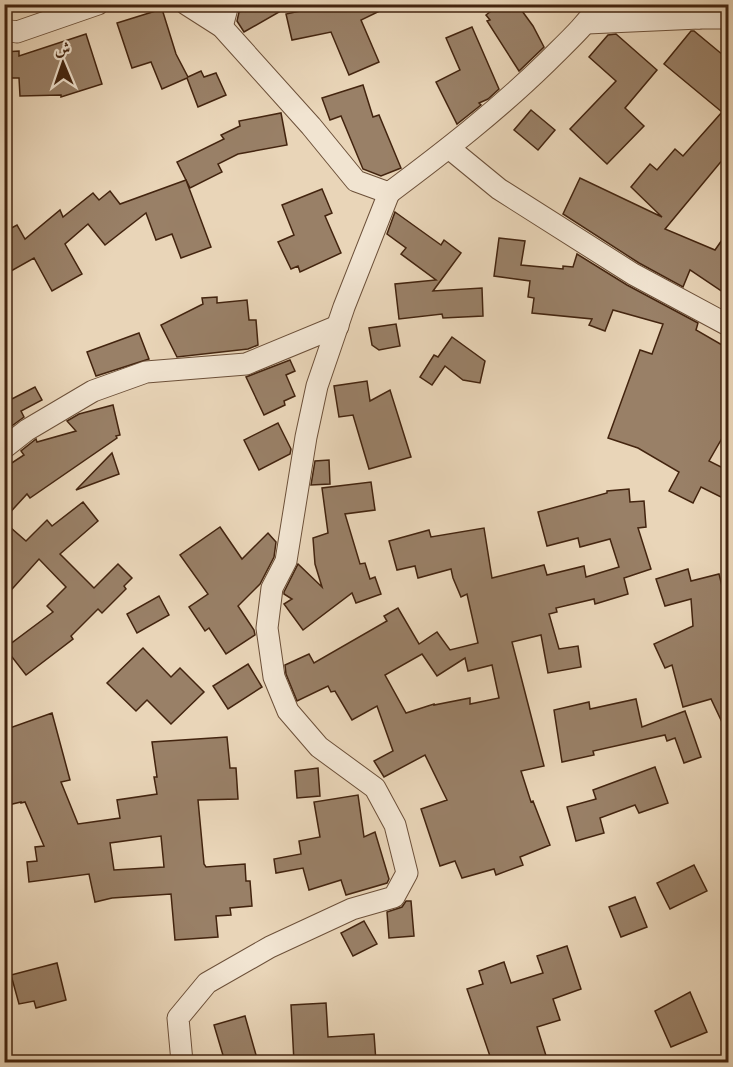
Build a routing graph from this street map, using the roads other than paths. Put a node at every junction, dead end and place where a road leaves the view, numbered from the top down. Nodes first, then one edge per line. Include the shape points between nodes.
1 (98, 4) edge
2 (186, 4) edge
3 (228, 4) edge
4 (600, 4) edge
5 (693, 11) edge
6 (729, 18) edge
7 (587, 23) junction
8 (222, 27) junction
9 (4, 30) edge
10 (449, 148) junction
11 (389, 193) junction
12 (729, 325) edge
13 (338, 326) junction
14 (4, 448) edge
15 (182, 1062) edge

1 - 9 street via 17,32
2 - 8 street
3 - 8 street
4 - 7 street
5 - 6 street
5 - 7 street
7 - 10 street via 522,87
8 - 11 street via 356,181
10 - 11 street
10 - 12 street via 499,189 633,274
11 - 13 street
13 - 14 street via 246,364 146,372 93,392
13 - 15 street via 317,386 286,561 272,588 267,628 274,677 288,711 319,747 375,788 395,825 407,873 394,897 352,909 270,947 207,983 178,1018

